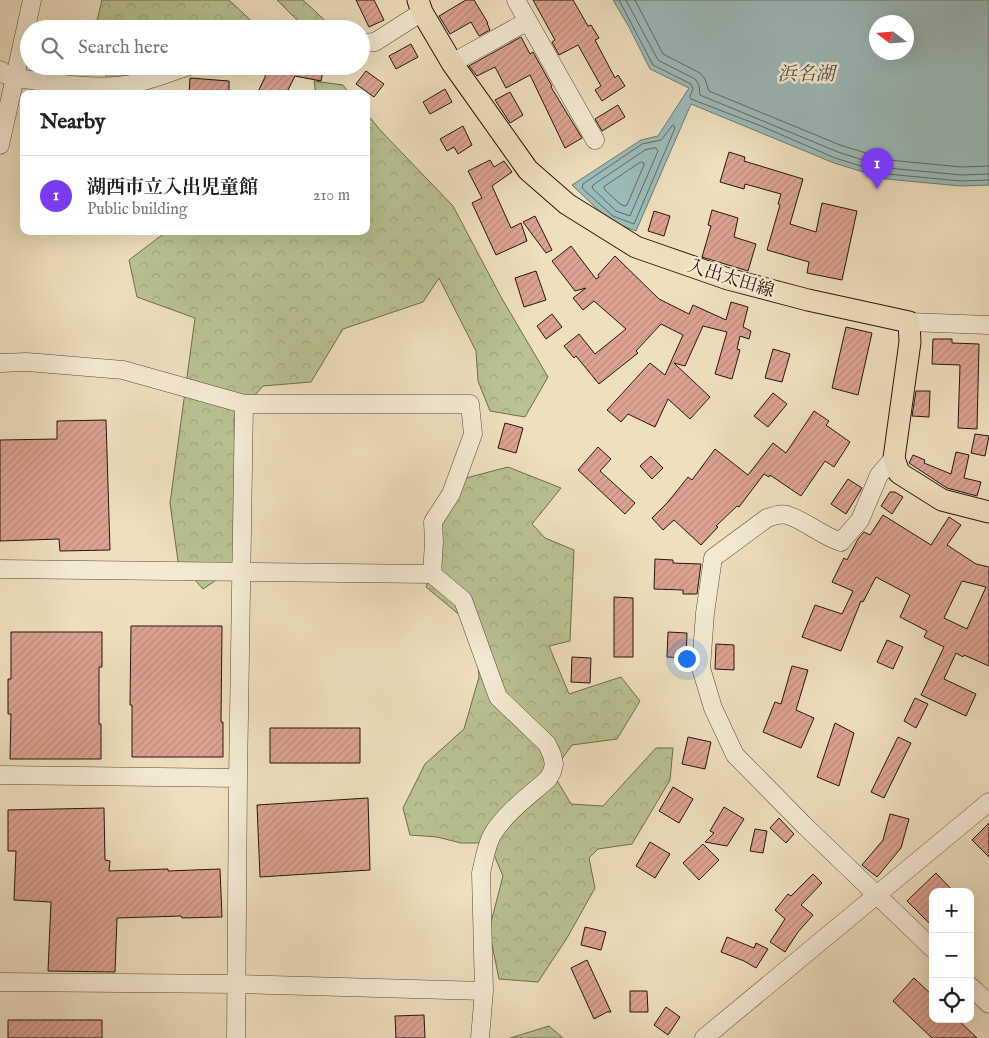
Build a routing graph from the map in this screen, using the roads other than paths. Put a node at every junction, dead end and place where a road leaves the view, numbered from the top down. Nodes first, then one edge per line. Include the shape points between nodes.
1 (32, 0) edge
2 (516, 0) edge
3 (420, 6) edge
4 (28, 20) edge
5 (528, 22) junction
6 (370, 42) edge
7 (20, 58) edge
8 (452, 63) junction
9 (0, 70) edge
10 (161, 75) edge
11 (16, 78) junction
12 (595, 140) dead end
13 (0, 144) edge
14 (909, 322) junction
15 (989, 325) edge
16 (0, 364) edge
17 (244, 404) junction
18 (894, 458) junction
19 (989, 512) edge
20 (0, 569) edge
21 (242, 571) junction
22 (432, 574) junction
23 (0, 775) edge
24 (238, 778) junction
25 (989, 802) edge
26 (877, 895) junction
27 (929, 945) edge
28 (0, 982) edge
29 (236, 984) junction
30 (974, 990) edge
31 (484, 991) junction
32 (989, 1004) edge
33 (236, 1038) edge
34 (480, 1038) edge
35 (704, 1038) edge

1 - 4 street
2 - 5 street
3 - 6 street via 375,42
3 - 8 main road, 入出太田線
5 - 8 street
5 - 12 street
7 - 11 street
8 - 14 main road, 入出太田線 via 528,170 567,204 636,247 728,279
9 - 11 street
10 - 11 street via 136,83 105,86 77,86
11 - 13 street
14 - 15 street
14 - 18 main road via 910,342
16 - 17 street via 27,362 123,370
17 - 21 street
17 - 22 street via 470,404 473,434 451,494 433,522
18 - 19 main road via 899,473 942,500
18 - 26 street via 879,475 860,520 841,542 786,515 776,515 767,518 713,558 700,668 713,708 735,755
20 - 21 street
21 - 22 street
21 - 24 street
22 - 31 street via 463,600 498,697 547,744 554,764 548,779 502,822 489,842 481,873
23 - 24 street
24 - 29 street
25 - 26 street
26 - 27 street
26 - 35 street
28 - 29 street
29 - 31 street
29 - 33 street
30 - 32 street
31 - 34 street

